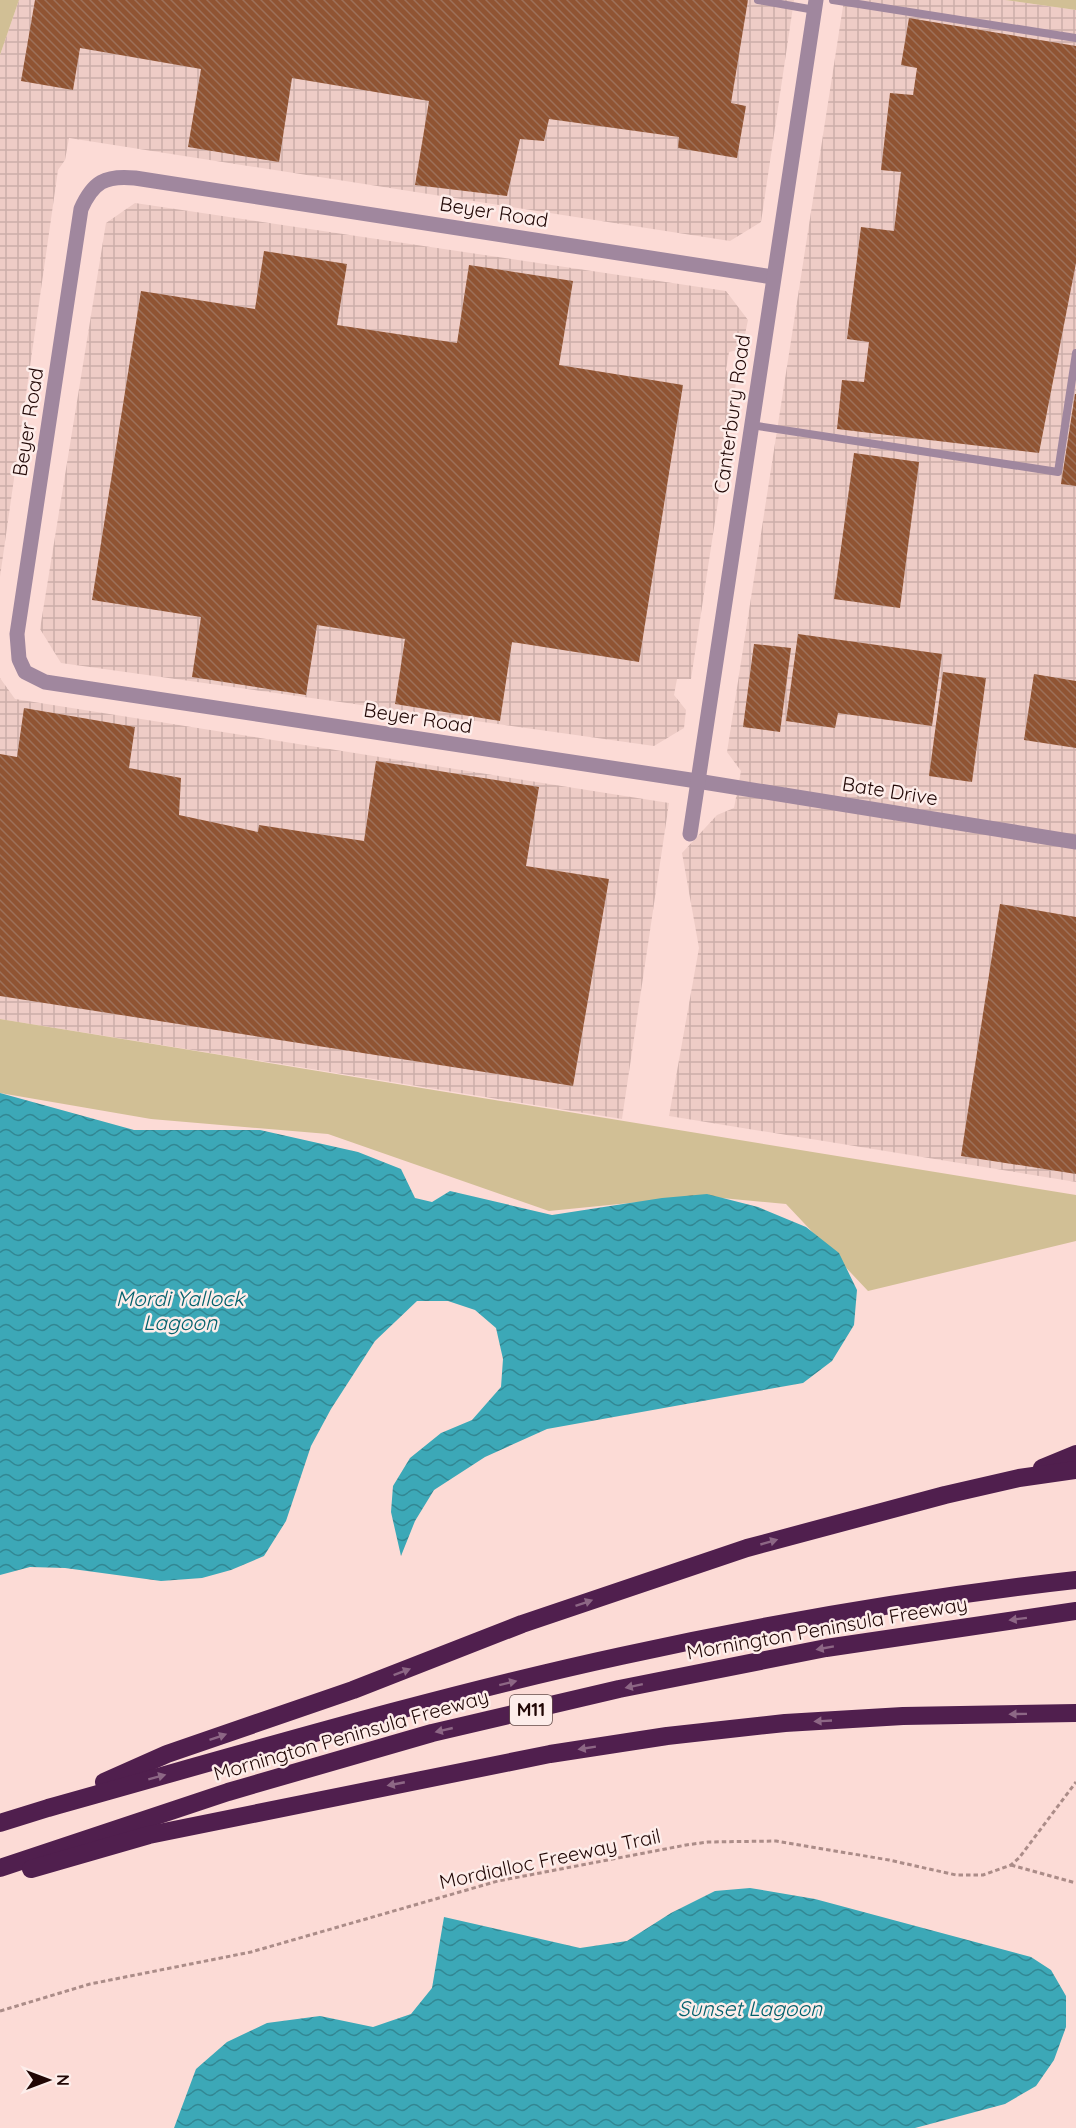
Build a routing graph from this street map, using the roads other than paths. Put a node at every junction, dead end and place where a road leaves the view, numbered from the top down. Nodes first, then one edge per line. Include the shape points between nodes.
1 (758, 0) edge
2 (833, 0) edge
3 (815, 5) edge
4 (1076, 38) edge
5 (773, 277) junction
6 (1076, 353) edge
7 (752, 425) junction
8 (698, 781) junction
9 (690, 834) dead end
10 (1076, 842) edge
11 (1076, 1454) edge
12 (1076, 1470) edge
13 (1018, 1478) junction
14 (1076, 1580) edge
15 (1076, 1611) edge
16 (1076, 1713) edge
17 (48, 1808) junction
18 (0, 1823) edge
19 (0, 1868) edge
20 (0, 1878) edge

1 - 3 lane
2 - 4 lane
3 - 5 street, Canterbury Road
5 - 7 street, Canterbury Road
5 - 8 street, Beyer Road via 135,178 120,176 103,181 87,195 81,209 16,634 25,672 45,682
6 - 7 lane via 1058,472
7 - 8 street, Canterbury Road
8 - 9 street, Canterbury Road
8 - 10 street, Bate Drive
11 - 13 highway
12 - 13 highway
17 -> 13 highway via 167,1754 646,1581 861,1516
17 -> 14 highway, Mornington Peninsula Freeway / M11 via 419,1705 622,1656 802,1621
15 -> 19 highway, Mornington Peninsula Freeway / M11 via 826,1648 619,1689 432,1733 228,1792
16 -> 20 highway via 785,1723 620,1743 149,1835
17 - 18 highway, Mornington Peninsula Freeway / M11

